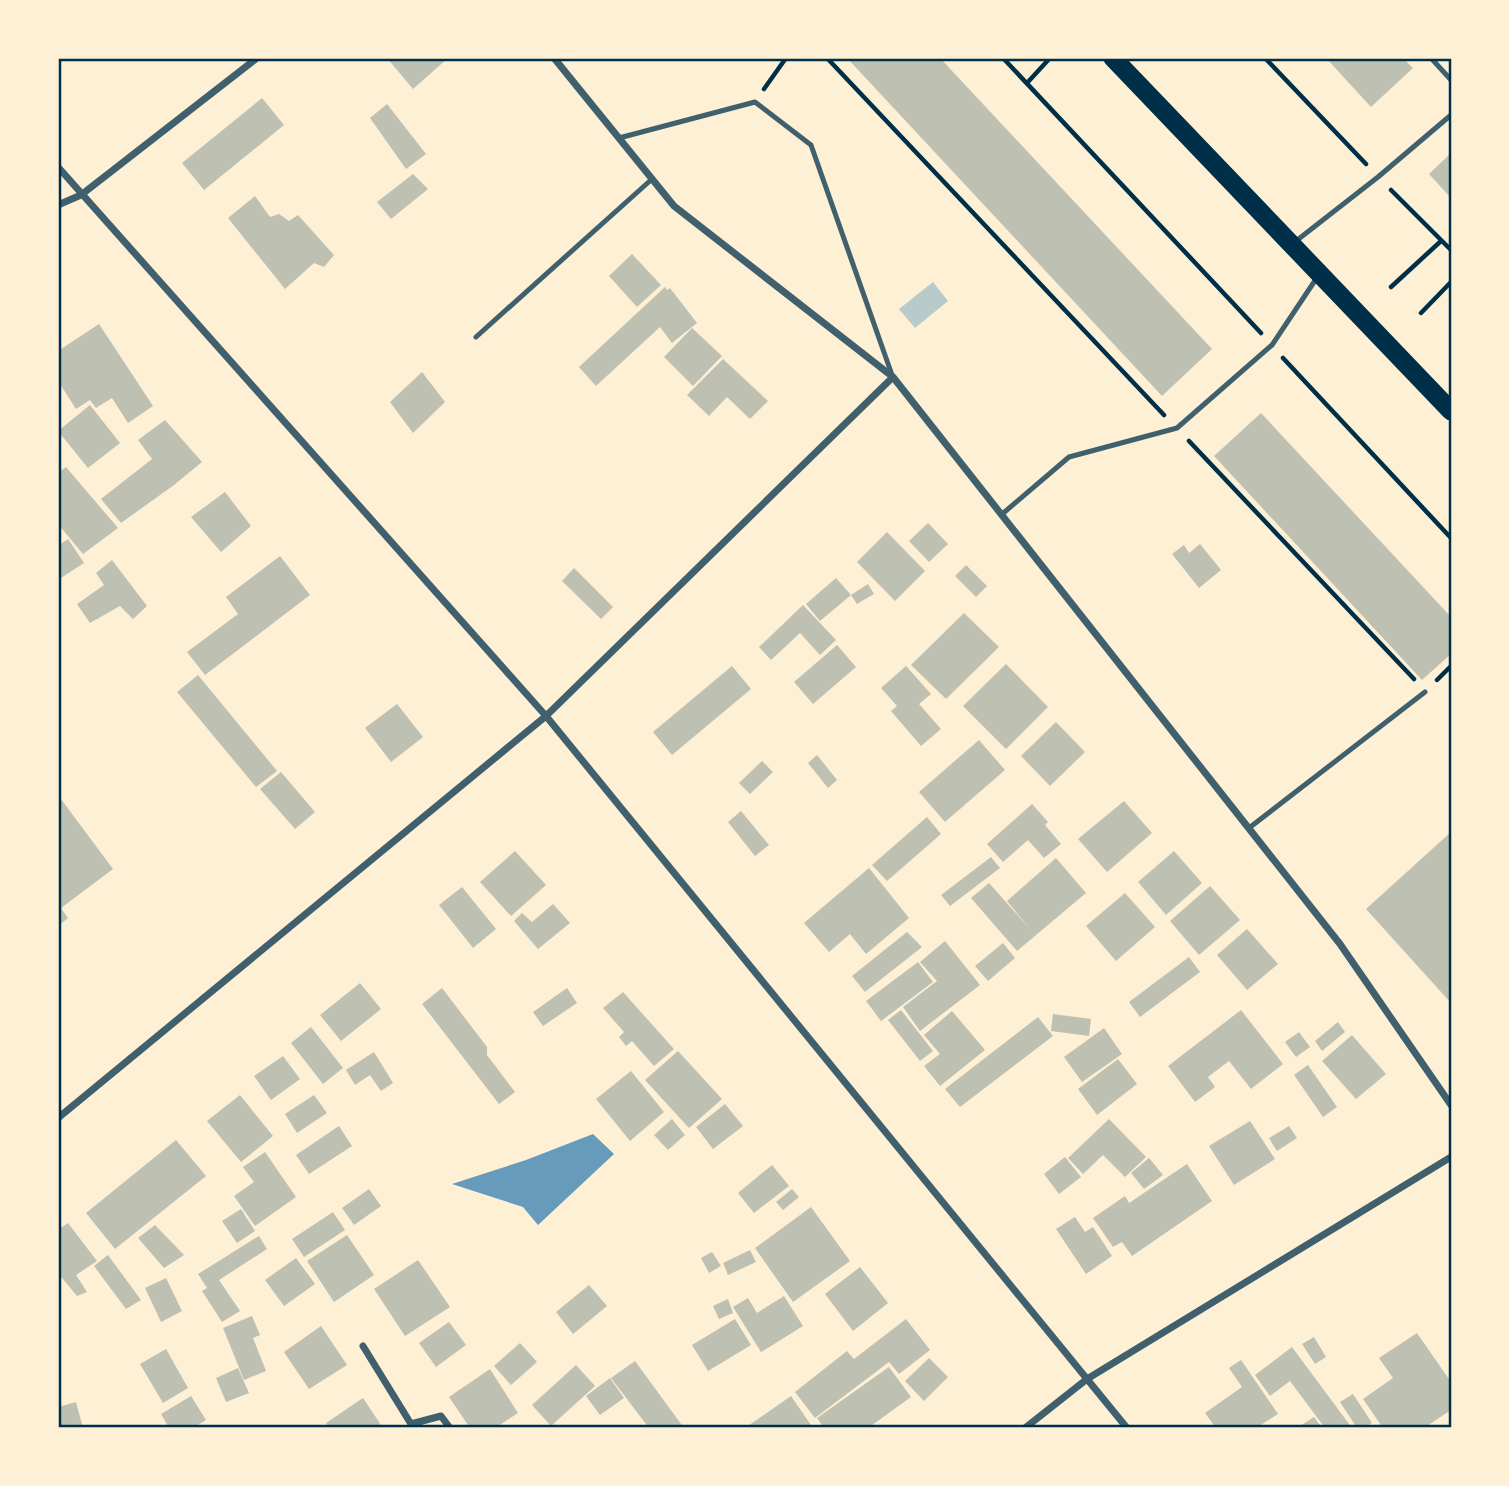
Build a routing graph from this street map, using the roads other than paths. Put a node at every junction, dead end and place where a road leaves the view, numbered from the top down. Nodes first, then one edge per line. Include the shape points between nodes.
1 (257, 58) edge
2 (554, 58) edge
3 (1113, 58) edge
4 (1432, 58) edge
5 (1451, 80) edge
6 (1451, 115) edge
7 (619, 138) junction
8 (58, 167) edge
9 (652, 180) junction
10 (81, 195) junction
11 (58, 205) edge
12 (1290, 245) junction
13 (1320, 274) junction
14 (476, 337) dead end
15 (893, 377) junction
16 (1451, 411) edge
17 (1002, 515) junction
18 (1425, 692) road end
19 (546, 716) junction
20 (1249, 828) junction
21 (1451, 1105) edge
22 (58, 1118) edge
23 (1451, 1157) edge
24 (363, 1346) dead end
25 (1087, 1380) junction
26 (450, 1428) edge
27 (1025, 1428) edge
28 (1126, 1428) edge

1 - 10 street
2 - 7 street
3 - 12 highway
4 - 5 lane
6 - 12 lane
7 - 9 street
7 - 15 lane via 755,102 811,145
8 - 10 street
9 - 14 lane
9 - 15 street via 674,206
10 - 11 street
10 - 19 street
12 - 13 highway
13 - 16 highway
13 - 17 lane via 1272,345 1177,428 1069,457
15 - 17 street
15 - 19 street
17 - 20 street
18 - 20 lane
19 - 22 street
19 - 25 street
20 - 21 street via 1340,944
23 - 25 street
24 - 26 street via 411,1424 441,1416
25 - 27 street
25 - 28 street

